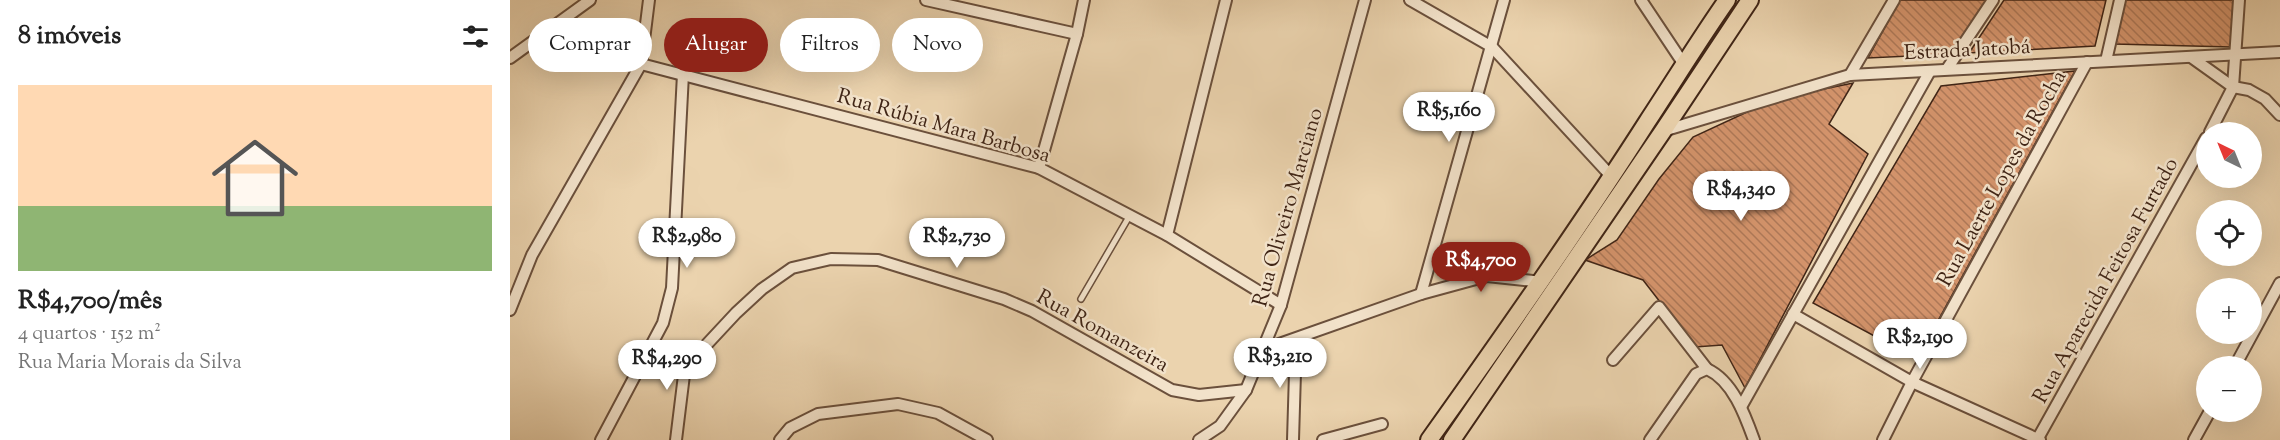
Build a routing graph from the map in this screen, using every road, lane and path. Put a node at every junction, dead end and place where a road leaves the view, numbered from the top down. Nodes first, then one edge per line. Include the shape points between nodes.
1 (590, 0) edge
2 (649, 0) edge
3 (926, 0) edge
4 (1084, 0) edge
5 (1226, 0) edge
6 (1365, 0) edge
7 (1410, 0) edge
8 (1504, 0) edge
9 (1641, 0) edge
10 (1727, 0) edge
11 (1750, 0) edge
12 (1894, 0) edge
13 (1993, 0) edge
14 (2120, 0) edge
15 (2239, 0) edge
16 (647, 18) edge
17 (1077, 34) junction
18 (1492, 47) junction
19 (2280, 52) edge
20 (2236, 55) junction
21 (2190, 57) junction
22 (510, 58) edge
23 (2106, 61) junction
24 (2087, 62) junction
25 (1683, 63) junction
26 (652, 67) edge
27 (1947, 69) junction
28 (1930, 70) junction
29 (636, 72) edge
30 (683, 74) junction
31 (1850, 75) junction
32 (2233, 87) junction
33 (2280, 115) edge
34 (2215, 122) edge
35 (1664, 131) junction
36 (2196, 156) edge
37 (1039, 168) junction
38 (1611, 176) junction
39 (1130, 215) junction
40 (1167, 235) junction
41 (522, 280) junction
42 (1540, 282) junction
43 (2280, 283) edge
44 (1558, 284) junction
45 (510, 285) edge
46 (1421, 294) junction
47 (1081, 299) dead end
48 (1281, 304) junction
49 (510, 310) edge
50 (1793, 314) junction
51 (1296, 339) junction
52 (1265, 349) junction
53 (2240, 356) edge
54 (1613, 360) dead end
55 (1707, 369) junction
56 (1912, 382) junction
57 (1246, 390) junction
58 (1741, 407) junction
59 (2204, 422) edge
60 (1382, 424) dead end
61 (601, 440) edge
62 (676, 440) edge
63 (780, 440) edge
64 (987, 440) edge
65 (1199, 440) edge
66 (1293, 440) edge
67 (1323, 440) edge
68 (1429, 440) edge
69 (1452, 440) edge
70 (1650, 440) edge
71 (1754, 440) edge
72 (1883, 440) edge
73 (2038, 440) edge
74 (2194, 440) edge

1 - 22 street
2 - 16 street
3 - 17 street
4 - 17 street
5 - 40 street
6 - 48 street, Rua Oliveiro Marciano
7 - 18 street
8 - 18 street
9 - 25 street
10 - 25 main road
11 - 35 main road
12 - 31 street
13 - 27 street
14 - 23 street
15 - 20 street
17 - 37 street
18 - 38 street
18 - 46 street
19 - 20 street, Estrada Jatobá
20 - 21 street, Estrada Jatobá
20 - 32 street
21 - 23 street, Estrada Jatobá
21 - 32 street
23 - 24 street, Estrada Jatobá
24 - 27 street, Estrada Jatobá
24 - 56 street, Rua Laerte Lopes da Rocha
25 - 38 main road
26 - 30 street, Rua Rúbia Mara Barbosa
27 - 28 street, Estrada Jatobá
28 - 31 street, Estrada Jatobá
28 - 50 street
29 - 41 street via 532,255
30 - 37 street, Rua Rúbia Mara Barbosa
30 - 61 street via 672,288 663,323
31 - 35 street, Estrada Jatobá
32 - 33 street via 2265,99
32 - 34 street
35 - 44 main road
36 - 73 street, Rua Aparecida Feitosa Furtado
37 - 39 street, Rua Rúbia Mara Barbosa
38 - 42 main road
39 - 40 street, Rua Rúbia Mara Barbosa
39 - 47 lane
40 - 48 street, Rua Rúbia Mara Barbosa
41 - 45 street
41 - 49 street
42 - 44 street
42 - 46 street via 1487,276
42 - 68 main road
43 - 53 street
44 - 69 main road
46 - 51 street
48 - 52 street, Rua Oliveiro Marciano
50 - 56 street
50 - 58 street
51 - 52 street
51 - 66 street
52 - 57 street, Rua Oliveiro Marciano
54 - 55 street via 1659,307
55 - 58 street via 1720,378
55 - 70 street via 1696,374
56 - 72 street, Rua Laerte Lopes da Rocha
56 - 73 street
57 - 62 street, Rua Romanzeira via 1199,395 1172,390 1004,299 878,260 831,259 792,268 762,289 695,357 684,375
57 - 65 street, Rua Oliveiro Marciano via 1220,426
58 - 71 street
59 - 74 street
60 - 67 street
63 - 64 street via 790,428 818,414 898,404 938,413

